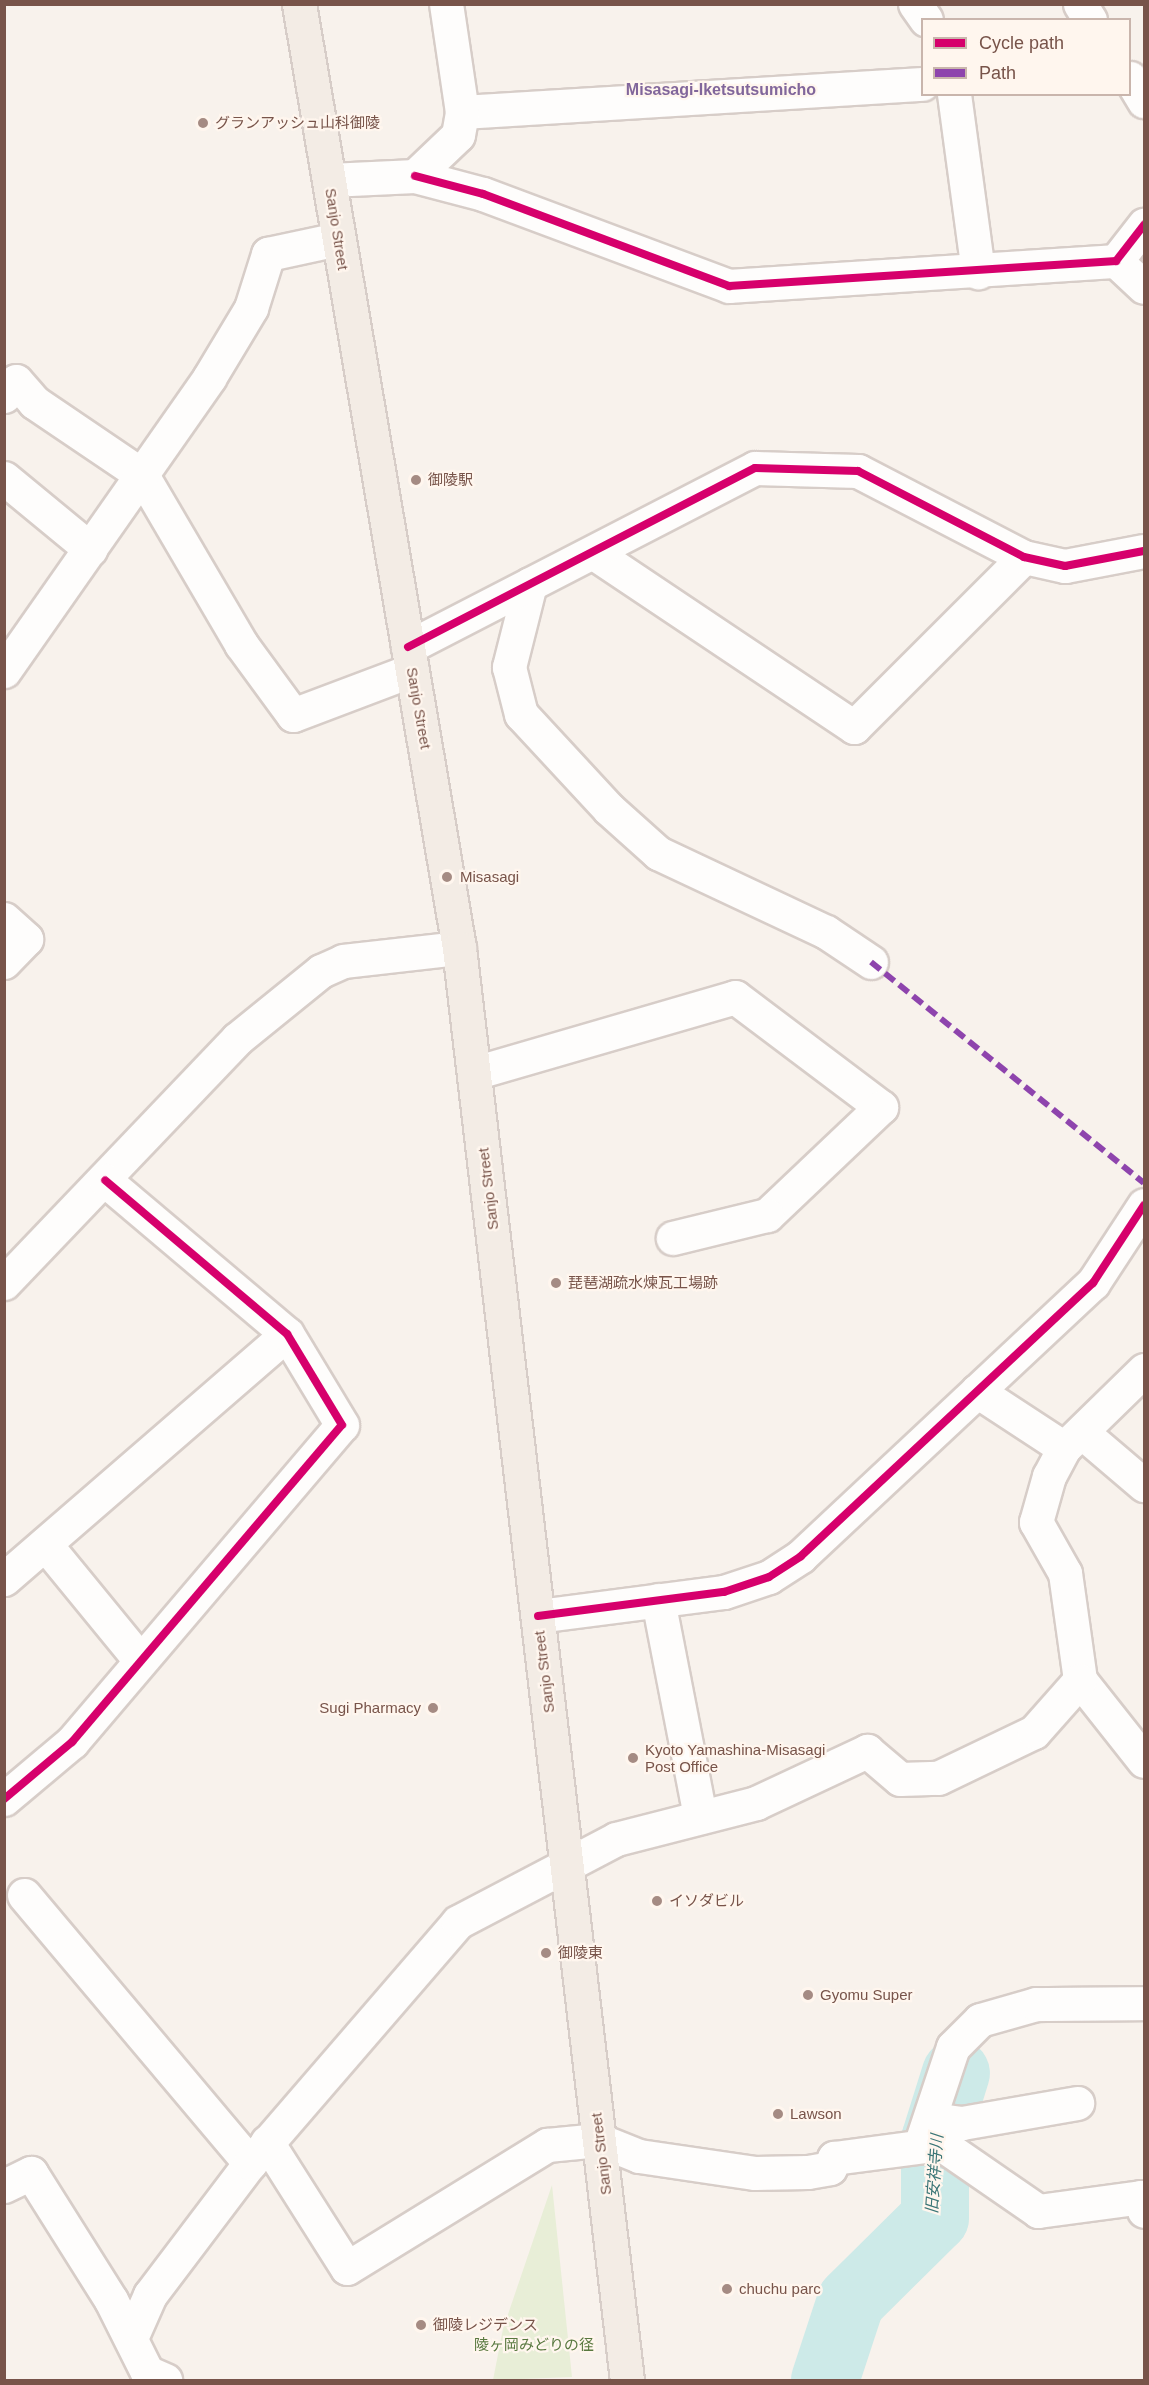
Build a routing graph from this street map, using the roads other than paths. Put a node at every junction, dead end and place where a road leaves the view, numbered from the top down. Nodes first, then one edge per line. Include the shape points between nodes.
1 (299, 4) edge
2 (446, 4) edge
3 (915, 4) edge
4 (1080, 4) edge
5 (925, 18) edge
6 (1089, 18) edge
7 (1131, 80) edge
8 (921, 84) edge
9 (954, 96) edge
10 (1144, 101) edge
11 (462, 112) junction
12 (415, 176) junction
13 (329, 180) junction
14 (1144, 225) edge
15 (339, 239) junction
16 (1116, 261) junction
17 (978, 272) junction
18 (1144, 287) edge
19 (4, 396) edge
20 (142, 475) junction
21 (4, 478) edge
22 (90, 549) junction
23 (1144, 551) edge
24 (594, 553) junction
25 (1024, 557) junction
26 (530, 584) junction
27 (410, 659) junction
28 (8, 661) edge
29 (4, 919) edge
30 (459, 948) junction
31 (4, 962) edge
32 (871, 962) dead end
33 (474, 1073) junction
34 (105, 1179) junction
35 (1144, 1205) edge
36 (673, 1238) dead end
37 (4, 1283) edge
38 (287, 1334) junction
39 (1144, 1370) edge
40 (977, 1391) junction
41 (1074, 1441) junction
42 (1144, 1485) edge
43 (45, 1544) junction
44 (4, 1579) edge
45 (658, 1600) junction
46 (538, 1616) junction
47 (138, 1659) junction
48 (1080, 1680) junction
49 (1144, 1761) edge
50 (4, 1799) edge
51 (700, 1817) junction
52 (567, 1865) junction
53 (24, 1895) dead end
54 (1144, 2003) edge
55 (1077, 2103) dead end
56 (935, 2132) junction
57 (599, 2140) junction
58 (259, 2152) junction
59 (4, 2186) edge
60 (1144, 2211) edge
61 (131, 2338) junction
62 (148, 2378) edge
63 (627, 2380) edge

1 - 13 main road, Sanjo Street
2 - 11 street
3 - 5 street
4 - 6 street
7 - 10 street
8 - 11 street
9 - 17 street
11 - 12 street via 458,135
12 - 13 street
12 - 17 street via 483,194 729,286
13 - 15 main road, Sanjo Street
14 - 16 street
15 - 20 street via 267,254 251,308
15 - 27 main road, Sanjo Street
16 - 17 street
16 - 18 street
19 - 20 street via 16,381 34,402
20 - 22 street
20 - 27 street via 241,644 293,715
21 - 22 street
22 - 28 street
23 - 25 street via 1065,566
24 - 25 street via 755,468 818,466 858,471
24 - 25 street via 855,727
24 - 26 street
26 - 27 street
26 - 32 street via 509,667 521,714 609,809 658,853 826,932
27 - 30 main road, Sanjo Street
29 - 31 street via 26,939
30 - 33 main road, Sanjo Street
30 - 34 street via 343,960 321,971 237,1040
33 - 36 street via 735,997 881,1107 767,1215
33 - 46 main road, Sanjo Street
34 - 37 street
34 - 38 street
35 - 40 street via 1092,1283
38 - 43 street
38 - 47 street via 342,1425
39 - 41 street via 1103,1405
40 - 41 street
40 - 45 street via 801,1556 769,1578 724,1592
41 - 42 street
41 - 48 street via 1049,1476 1036,1522 1065,1573
43 - 44 street
43 - 47 street
45 - 46 street
45 - 51 street
46 - 52 main road, Sanjo Street
47 - 50 street via 72,1742
48 - 49 street
48 - 51 street via 1034,1732 938,1778 900,1779 867,1751 756,1803
51 - 52 street via 616,1839
52 - 57 main road, Sanjo Street
52 - 58 street via 458,1922
53 - 58 street
54 - 56 street via 1036,2004 980,2020 953,2047
55 - 56 street
56 - 57 street via 834,2158 830,2168 754,2173 639,2156
56 - 60 street via 1038,2211 1141,2198
57 - 58 street via 547,2145 347,2268
57 - 63 main road, Sanjo Street
58 - 61 street via 150,2295
59 - 61 street via 31,2173
61 - 62 street

